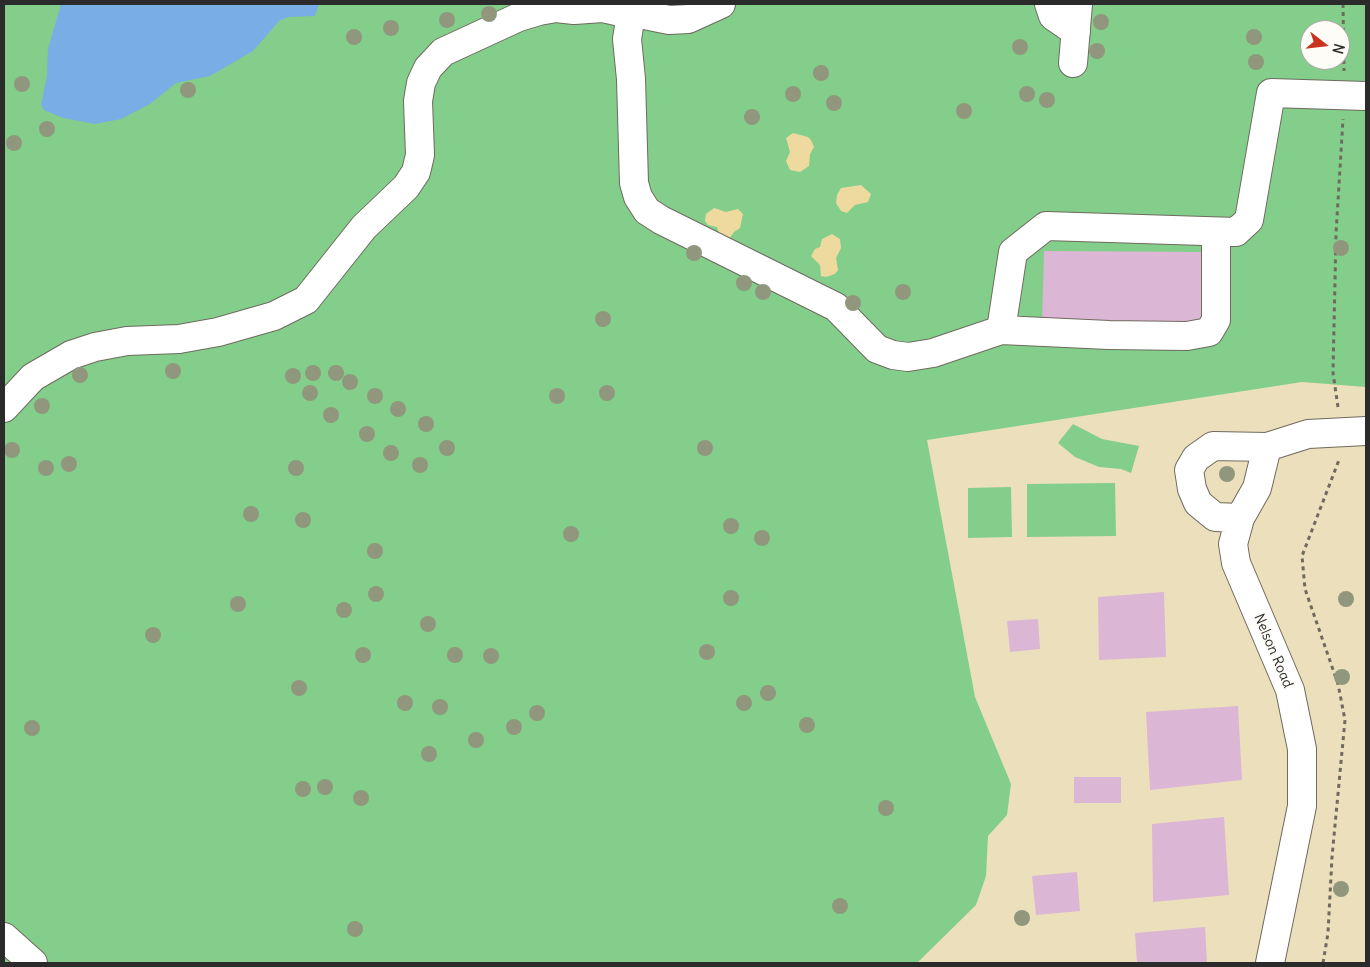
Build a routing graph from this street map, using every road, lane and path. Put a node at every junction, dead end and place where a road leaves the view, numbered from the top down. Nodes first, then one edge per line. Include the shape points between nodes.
1 (721, 4) edge
2 (1049, 4) edge
3 (1078, 4) edge
4 (1343, 4) edge
5 (634, 15) junction
6 (1076, 32) junction
7 (1073, 63) dead end
8 (1344, 76) dead end
9 (1366, 96) edge
10 (1343, 115) dead end
11 (1216, 232) junction
12 (1001, 330) junction
13 (1338, 407) dead end
14 (4, 408) edge
15 (1366, 431) edge
16 (1267, 447) junction
17 (1338, 460) dead end
18 (1240, 518) junction
19 (4, 937) edge
20 (33, 963) edge
21 (1270, 963) edge
22 (1323, 963) edge

1 - 5 street via 688,19
2 - 6 street via 1053,16
3 - 6 street
4 - 8 path
5 - 12 street via 627,39 634,183 647,210 836,307 877,349 893,355 908,357 933,352
5 - 14 street via 602,8 539,11 519,16 443,52 428,68 421,83 418,101 420,155 416,172 406,187 364,227 306,300 274,316 218,332 95,347 71,356 34,377
6 - 7 street
9 - 11 street via 1271,93 1249,220 1236,232
10 - 13 path via 1333,373
11 - 12 street via 1046,226 1013,252
11 - 12 street via 1216,320 1209,332 1187,336
15 - 16 street via 1308,434
16 - 18 street, Nelson Road via 1257,488
16 - 18 street via 1213,446 1196,458 1189,470 1198,503 1215,517
17 - 22 path via 1302,556 1305,589 1338,684 1345,720
18 - 21 street, Nelson Road via 1234,544 1236,564 1290,690 1302,749 1302,806
19 - 20 street

